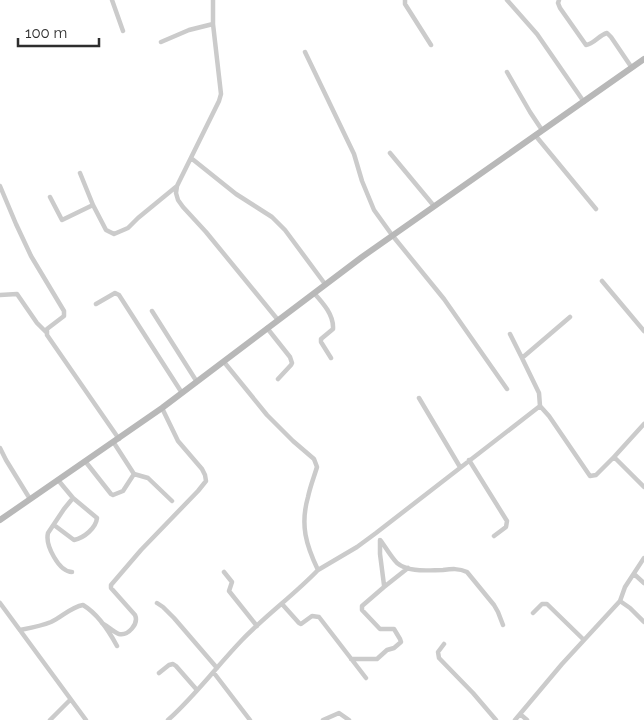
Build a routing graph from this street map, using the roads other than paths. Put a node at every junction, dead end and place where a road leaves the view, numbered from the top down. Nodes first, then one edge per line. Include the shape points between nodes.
1 (112, 0) edge
2 (213, 0) edge
3 (405, 0) edge
4 (507, 0) edge
5 (559, 0) edge
6 (213, 24) junction
7 (123, 31) dead end
8 (161, 42) dead end
9 (431, 46) dead end
10 (305, 52) dead end
11 (644, 60) edge
12 (632, 68) junction
13 (507, 72) dead end
14 (584, 102) junction
15 (542, 130) junction
16 (535, 135) junction
17 (390, 153) dead end
18 (191, 158) junction
19 (80, 173) dead end
20 (0, 186) edge
21 (177, 186) junction
22 (50, 196) dead end
23 (93, 205) junction
24 (434, 206) junction
25 (596, 209) dead end
26 (392, 236) junction
27 (602, 281) dead end
28 (325, 284) junction
29 (314, 293) junction
30 (0, 295) edge
31 (96, 304) dead end
32 (152, 311) dead end
33 (570, 318) dead end
34 (278, 320) junction
35 (267, 328) junction
36 (46, 332) junction
37 (644, 332) edge
38 (510, 334) dead end
39 (331, 358) dead end
40 (522, 358) junction
41 (224, 362) junction
42 (278, 378) dead end
43 (197, 382) junction
44 (507, 389) dead end
45 (182, 393) junction
46 (419, 398) dead end
47 (540, 406) junction
48 (162, 408) junction
49 (644, 424) edge
50 (116, 440) junction
51 (0, 448) edge
52 (614, 457) junction
53 (469, 460) junction
54 (85, 461) junction
55 (460, 467) junction
56 (134, 474) junction
57 (58, 480) junction
58 (644, 487) edge
59 (73, 498) junction
60 (30, 499) junction
61 (172, 501) dead end
62 (0, 520) edge
63 (54, 525) junction
64 (376, 533) junction
65 (494, 536) dead end
66 (380, 540) junction
67 (644, 558) edge
68 (408, 568) junction
69 (318, 570) junction
70 (72, 572) dead end
71 (224, 572) dead end
72 (634, 574) junction
73 (644, 583) edge
74 (384, 587) junction
75 (620, 601) junction
76 (0, 603) edge
77 (157, 603) dead end
78 (282, 604) junction
79 (533, 613) dead end
80 (644, 622) edge
81 (102, 623) junction
82 (502, 625) dead end
83 (257, 626) junction
84 (20, 630) junction
85 (584, 640) junction
86 (444, 644) dead end
87 (117, 646) dead end
88 (351, 659) junction
89 (217, 668) junction
90 (159, 673) dead end
91 (214, 673) junction
92 (366, 678) dead end
93 (197, 690) junction
94 (70, 700) junction
95 (520, 714) junction
96 (50, 720) edge
97 (86, 720) edge
98 (168, 720) edge
99 (250, 720) edge
100 (323, 720) edge
101 (350, 720) edge
102 (496, 720) edge
103 (515, 720) edge
104 (527, 720) edge

1 - 7 street
2 - 6 street
3 - 9 street
4 - 14 street via 537,34
5 - 12 street via 560,8 586,45 607,33
6 - 8 street
6 - 18 street via 221,94
10 - 26 street via 354,154 371,205
11 - 12 main road
12 - 14 main road
13 - 15 street
14 - 15 main road
15 - 16 main road
16 - 24 main road
16 - 25 street
17 - 24 street
18 - 21 street
18 - 28 street via 236,194 272,217
19 - 23 street
20 - 36 street via 27,247 64,311 64,316
21 - 23 street via 128,228 114,234 106,230
21 - 34 street via 176,193 182,207
22 - 23 street via 62,220
24 - 26 main road
26 - 28 main road
26 - 44 street via 444,299
27 - 37 street
28 - 29 main road
29 - 34 main road
29 - 39 street via 332,319 333,329 321,340
30 - 36 street via 17,294
31 - 45 street via 115,293 120,295
32 - 43 street
33 - 40 street
34 - 35 main road
35 - 41 main road
35 - 42 street via 292,362
36 - 50 street
38 - 40 street
40 - 47 street via 539,396
41 - 43 main road
41 - 69 street via 267,416 316,462 304,527
43 - 45 main road
45 - 48 main road
46 - 55 street
47 - 52 street via 590,476 596,475
47 - 53 street
48 - 50 main road
48 - 81 street via 178,441 202,469 206,481 111,585 135,616 136,623 119,634
49 - 52 street
50 - 54 main road
50 - 56 street
51 - 60 street
52 - 58 street
53 - 55 street
53 - 65 street via 507,521 506,526
54 - 56 street via 113,495 123,491
54 - 57 main road
55 - 64 street
56 - 61 street via 148,478
57 - 59 street
57 - 60 main road
59 - 63 street
59 - 63 street via 97,518 94,526 74,540
60 - 62 main road
63 - 70 street via 47,538 50,547 62,568
64 - 66 street
64 - 69 street
66 - 68 street via 399,565
66 - 74 street
67 - 72 street
68 - 74 street
68 - 82 street via 467,572 494,605
69 - 78 street
71 - 83 street via 232,582 229,591
72 - 73 street
72 - 75 street
74 - 88 street via 362,606 362,610 380,629 394,629 401,642 377,658
75 - 80 street
75 - 85 street
76 - 84 street
77 - 89 street
78 - 83 street
78 - 88 street via 301,624 312,616 319,617
79 - 85 street via 542,604 547,604
81 - 84 street via 81,605 40,626
81 - 87 street
83 - 89 street
84 - 94 street
85 - 95 street
86 - 102 street via 438,652 439,658
88 - 92 street
89 - 91 street
90 - 93 street via 173,664
91 - 93 street
91 - 99 street
93 - 98 street
94 - 96 street
94 - 97 street
95 - 103 street
95 - 104 street
100 - 101 street via 336,713

